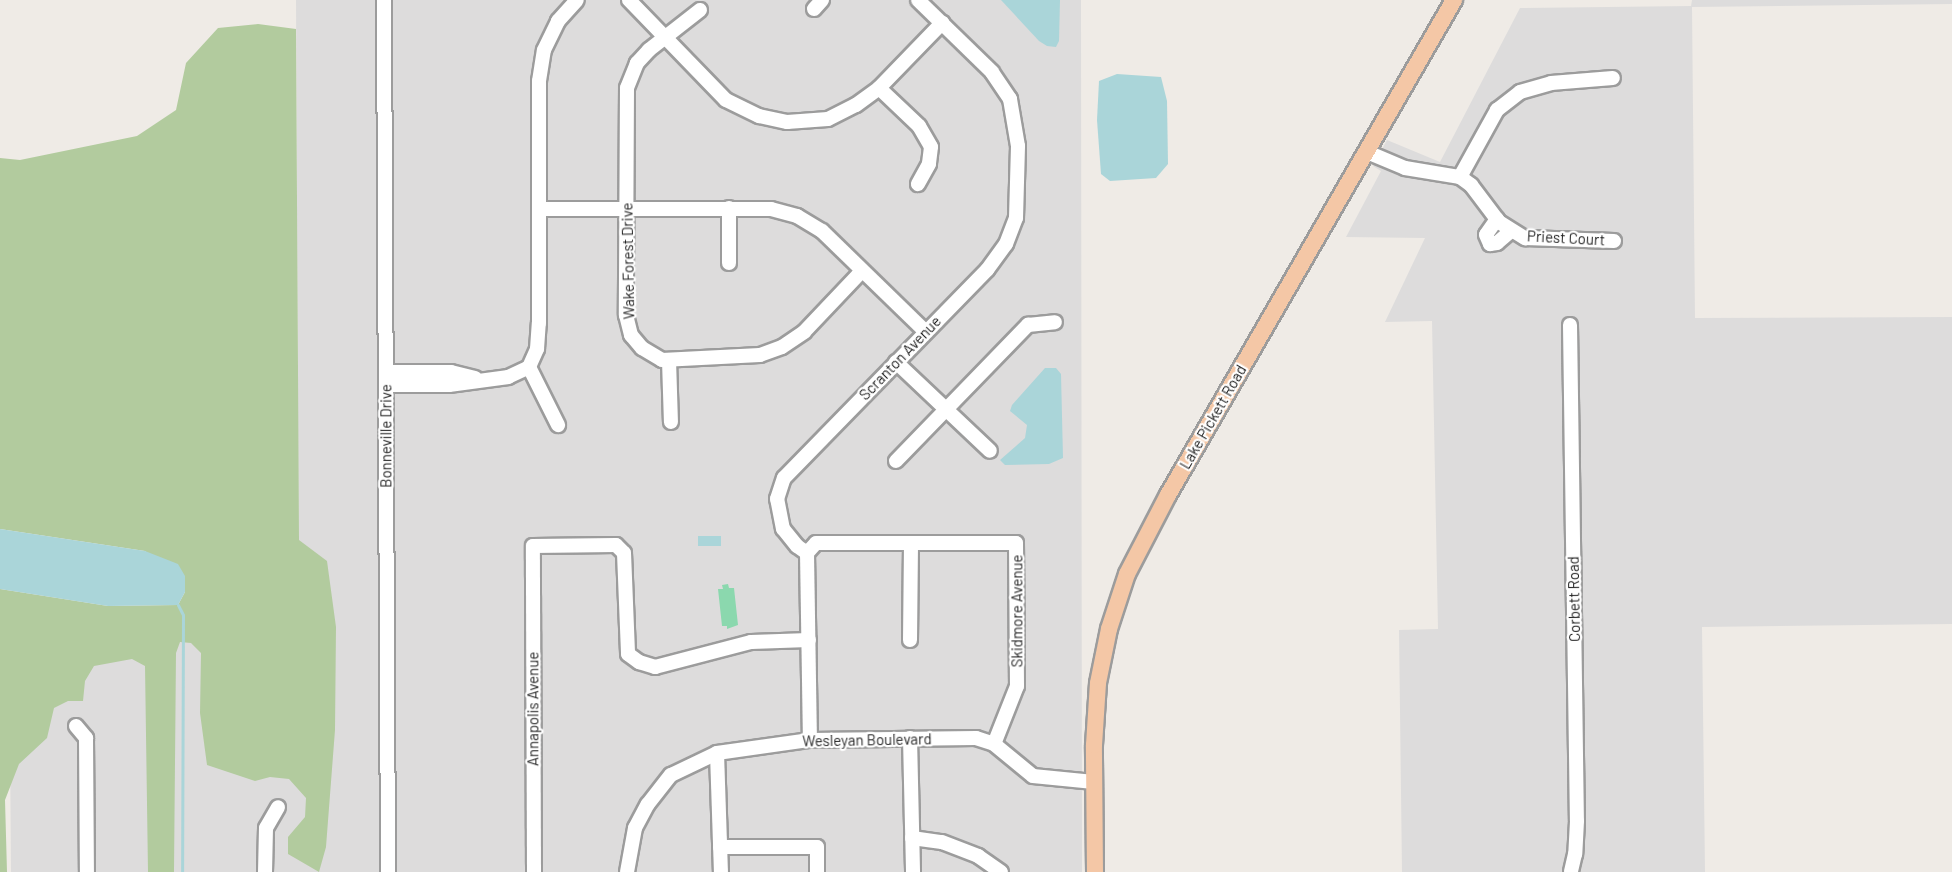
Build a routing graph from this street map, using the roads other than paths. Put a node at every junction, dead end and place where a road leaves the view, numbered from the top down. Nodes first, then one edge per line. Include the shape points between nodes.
1 (384, 0) edge
2 (577, 0) edge
3 (629, 0) edge
4 (918, 0) edge
5 (1454, 0) edge
6 (700, 10) dead end
7 (942, 23) junction
8 (664, 35) junction
9 (1613, 78) dead end
10 (879, 88) junction
11 (1367, 152) junction
12 (1460, 177) junction
13 (918, 184) dead end
14 (540, 208) junction
15 (729, 208) junction
16 (627, 209) junction
17 (1497, 219) junction
18 (1511, 231) junction
19 (1614, 241) dead end
20 (729, 263) dead end
21 (861, 272) junction
22 (1055, 322) dead end
23 (1570, 325) dead end
24 (925, 331) junction
25 (669, 360) junction
26 (896, 362) junction
27 (529, 367) junction
28 (386, 378) junction
29 (947, 410) junction
30 (671, 422) dead end
31 (558, 425) dead end
32 (990, 451) dead end
33 (896, 461) dead end
34 (911, 543) junction
35 (807, 553) junction
36 (809, 640) junction
37 (910, 640) dead end
38 (76, 726) dead end
39 (910, 738) junction
40 (810, 740) junction
41 (994, 744) junction
42 (717, 753) junction
43 (1094, 782) junction
44 (278, 807) dead end
45 (912, 837) junction
46 (720, 847) junction
47 (87, 872) edge
48 (265, 872) edge
49 (388, 872) edge
50 (534, 872) edge
51 (627, 872) edge
52 (721, 872) edge
53 (817, 872) edge
54 (913, 872) edge
55 (1000, 872) edge
56 (1095, 872) edge
57 (1570, 872) edge

1 - 28 street, Bonneville Drive
2 - 14 street via 558,21 544,50 539,81
3 - 8 street
4 - 7 street, Scranton Avenue
5 - 11 main road, Lake Pickett Road
6 - 8 street, Wake Forest Drive
7 - 10 street
7 - 24 street, Scranton Avenue via 992,72 1010,99 1018,146 1018,196 1016,218 1006,244 987,270
8 - 10 street via 726,100 759,116 787,122 828,119
8 - 16 street, Wake Forest Drive via 637,63 627,88
9 - 12 street via 1551,83 1520,92 1497,110
10 - 13 street via 919,126 931,147 929,164
11 - 12 street via 1405,168
11 - 43 main road, Lake Pickett Road via 1163,503 1127,574 1109,629 1098,683
12 - 17 street, Priest Court
14 - 16 street
14 - 27 street via 539,332
15 - 16 street
15 - 20 street
15 - 21 street via 771,209 797,216 822,231
16 - 25 street, Wake Forest Drive via 626,315 631,335 642,348
17 - 18 street, Priest Court
17 - 18 street via 1486,235 1490,244
18 - 19 street, Priest Court via 1531,240
21 - 24 street
21 - 25 street, Wake Forest Drive via 804,332 782,347 760,355
22 - 29 street via 1028,326
23 - 57 street, Corbett Road via 1577,821
24 - 26 street, Scranton Avenue
25 - 30 street
26 - 29 street
26 - 35 street, Scranton Avenue via 784,478 777,499 783,529
27 - 28 street via 508,376 480,379 451,372
27 - 31 street
28 - 49 street, Bonneville Drive
29 - 32 street
29 - 33 street
34 - 35 street, Skidmore Avenue via 816,543
34 - 37 street
34 - 41 street, Skidmore Avenue via 1017,543 1017,686
35 - 36 street
36 - 40 street
36 - 50 street, Annapolis Avenue via 751,642 655,667 639,662 628,654 624,553 616,545 533,546
38 - 47 street via 86,738
39 - 40 street, Wesleyan Boulevard
39 - 41 street, Wesleyan Boulevard via 976,738
39 - 45 street
40 - 42 street, Wesleyan Boulevard
41 - 43 street, Wesleyan Boulevard via 1033,776
42 - 46 street
42 - 51 street, Wesleyan Boulevard via 671,775 648,804 635,828
43 - 56 main road, Lake Pickett Road
44 - 48 street via 266,828
45 - 54 street
45 - 55 street via 942,842
46 - 52 street
46 - 53 street via 817,847

